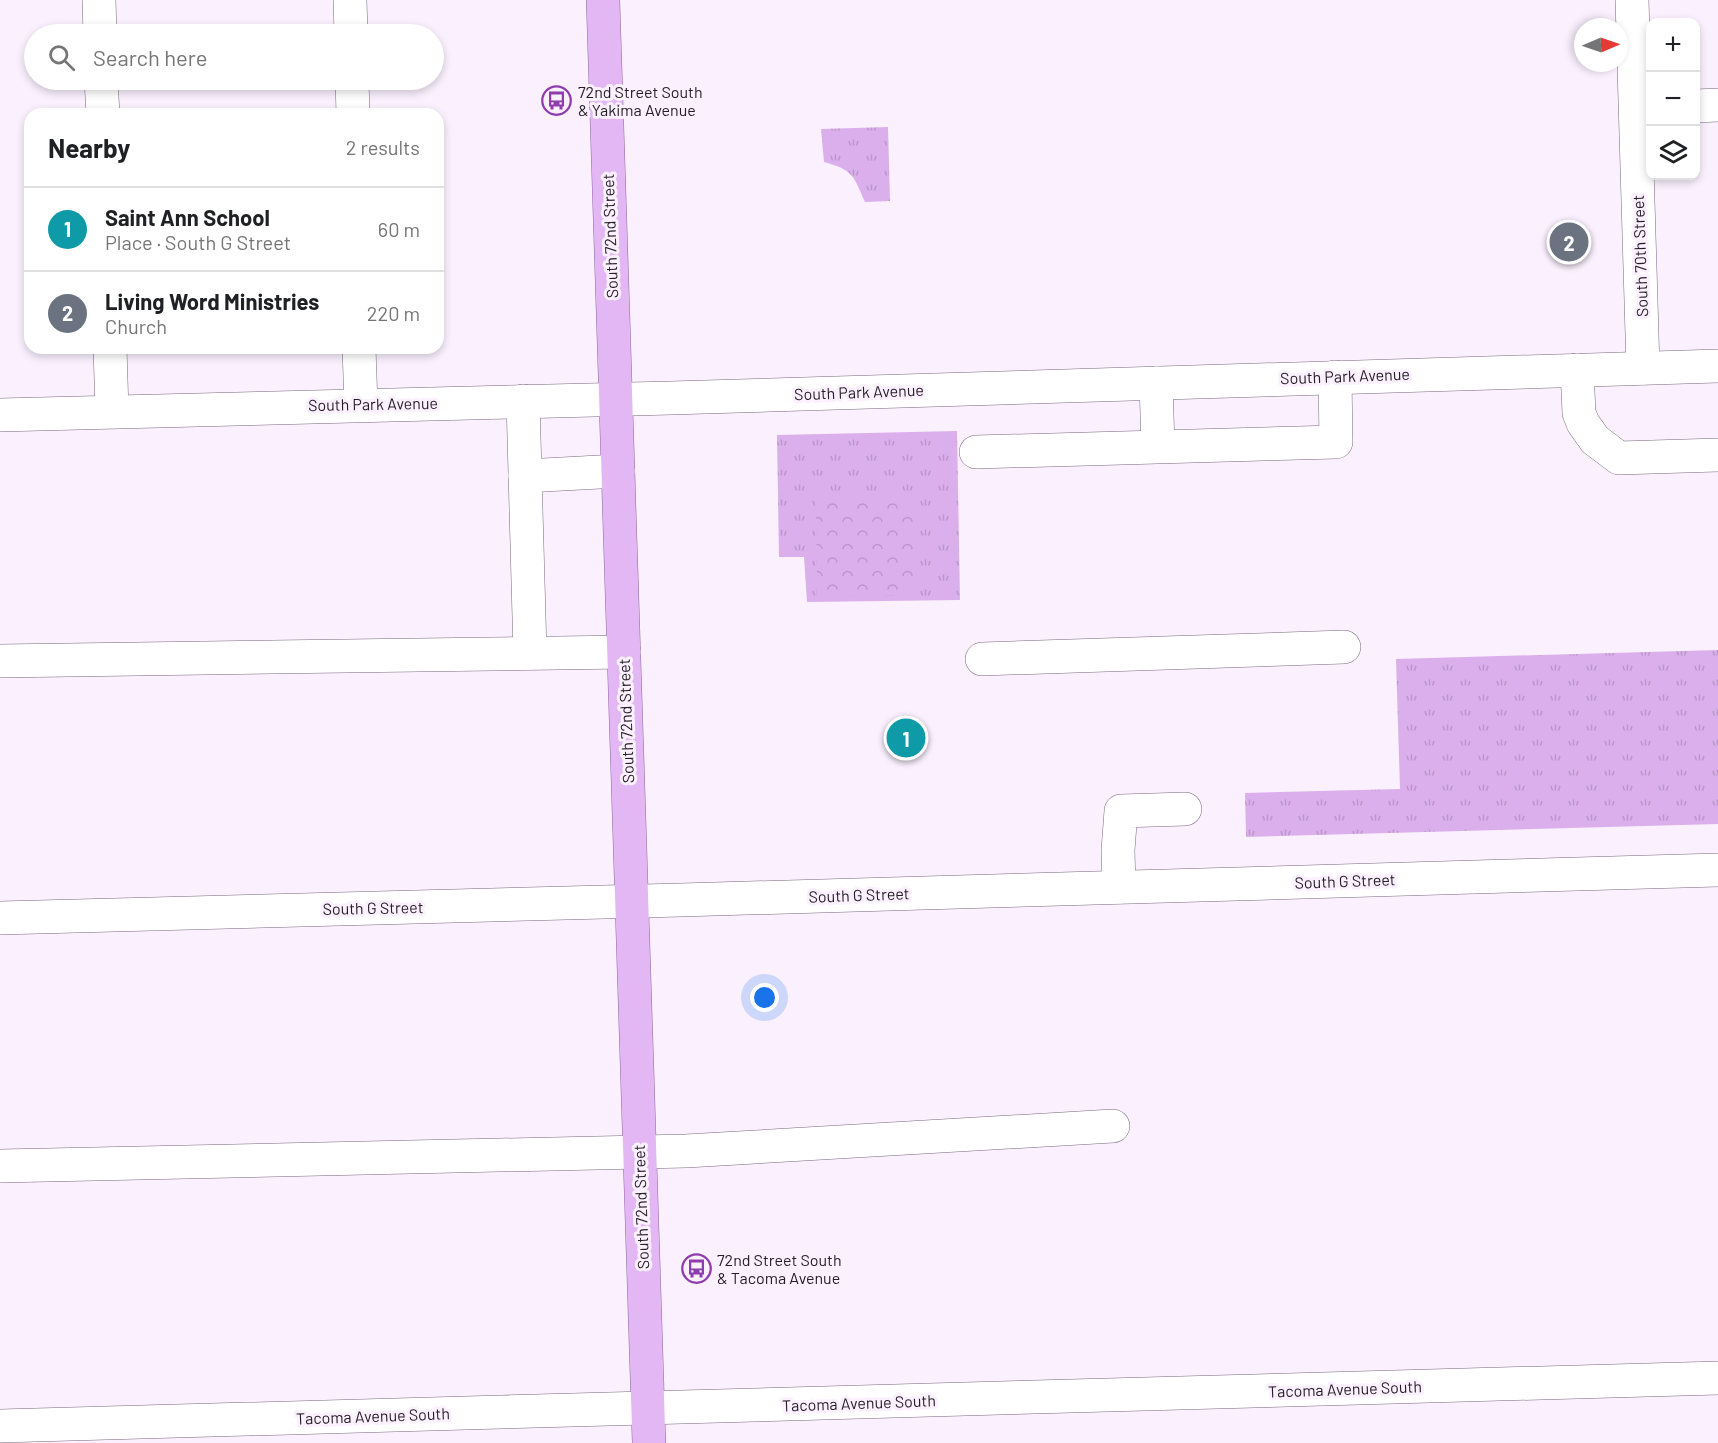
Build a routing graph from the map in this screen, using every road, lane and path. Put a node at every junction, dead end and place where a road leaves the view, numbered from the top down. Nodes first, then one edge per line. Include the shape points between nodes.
1 (99, 0) edge
2 (350, 0) edge
3 (603, 0) edge
4 (1632, 0) edge
5 (100, 24) edge
6 (351, 24) edge
7 (102, 90) edge
8 (352, 90) edge
9 (1718, 105) edge
10 (1700, 106) edge
11 (1643, 107) edge
12 (103, 108) edge
13 (353, 108) edge
14 (110, 354) edge
15 (359, 354) edge
16 (1718, 366) edge
17 (1643, 368) junction
18 (1577, 370) junction
19 (1335, 376) junction
20 (1156, 383) junction
21 (616, 398) junction
22 (523, 401) junction
23 (361, 405) junction
24 (112, 411) junction
25 (0, 415) edge
26 (1158, 446) junction
27 (976, 452) dead end
28 (1718, 455) edge
29 (618, 471) junction
30 (525, 476) junction
31 (1344, 647) dead end
32 (624, 652) junction
33 (530, 653) junction
34 (982, 659) dead end
35 (0, 661) edge
36 (1185, 809) dead end
37 (1718, 870) edge
38 (1119, 888) junction
39 (632, 902) junction
40 (0, 918) edge
41 (1113, 1126) dead end
42 (640, 1152) junction
43 (0, 1166) edge
44 (1718, 1378) edge
45 (648, 1408) junction
46 (0, 1426) edge
47 (649, 1443) edge

1 - 5 street
2 - 6 street
3 - 21 main road, South 72nd Street
4 - 11 street, South 70th Street
7 - 12 street
8 - 13 street
9 - 10 street
11 - 17 street, South 70th Street
14 - 24 street
15 - 23 street
16 - 17 street, South Park Avenue
17 - 18 street, South Park Avenue
18 - 19 street, South Park Avenue
18 - 28 street via 1583,423 1595,440 1619,458
19 - 20 street, South Park Avenue
19 - 26 street via 1336,442
20 - 21 street, South Park Avenue
20 - 26 street
21 - 22 street, South Park Avenue
21 - 29 main road, South 72nd Street
22 - 23 street, South Park Avenue
22 - 30 street
23 - 24 street, South Park Avenue
24 - 25 street, South Park Avenue
26 - 27 street
29 - 30 street
29 - 32 main road, South 72nd Street
30 - 33 street
31 - 34 street
32 - 33 street
32 - 39 main road, South 72nd Street
33 - 35 street
36 - 38 street via 1121,811
37 - 38 street, South G Street
38 - 39 street, South G Street
39 - 40 street, South G Street
39 - 42 main road, South 72nd Street
41 - 42 street
42 - 43 street
42 - 45 main road, South 72nd Street
44 - 45 street, Tacoma Avenue South
45 - 46 street, Tacoma Avenue South
45 - 47 main road, South 72nd Street

